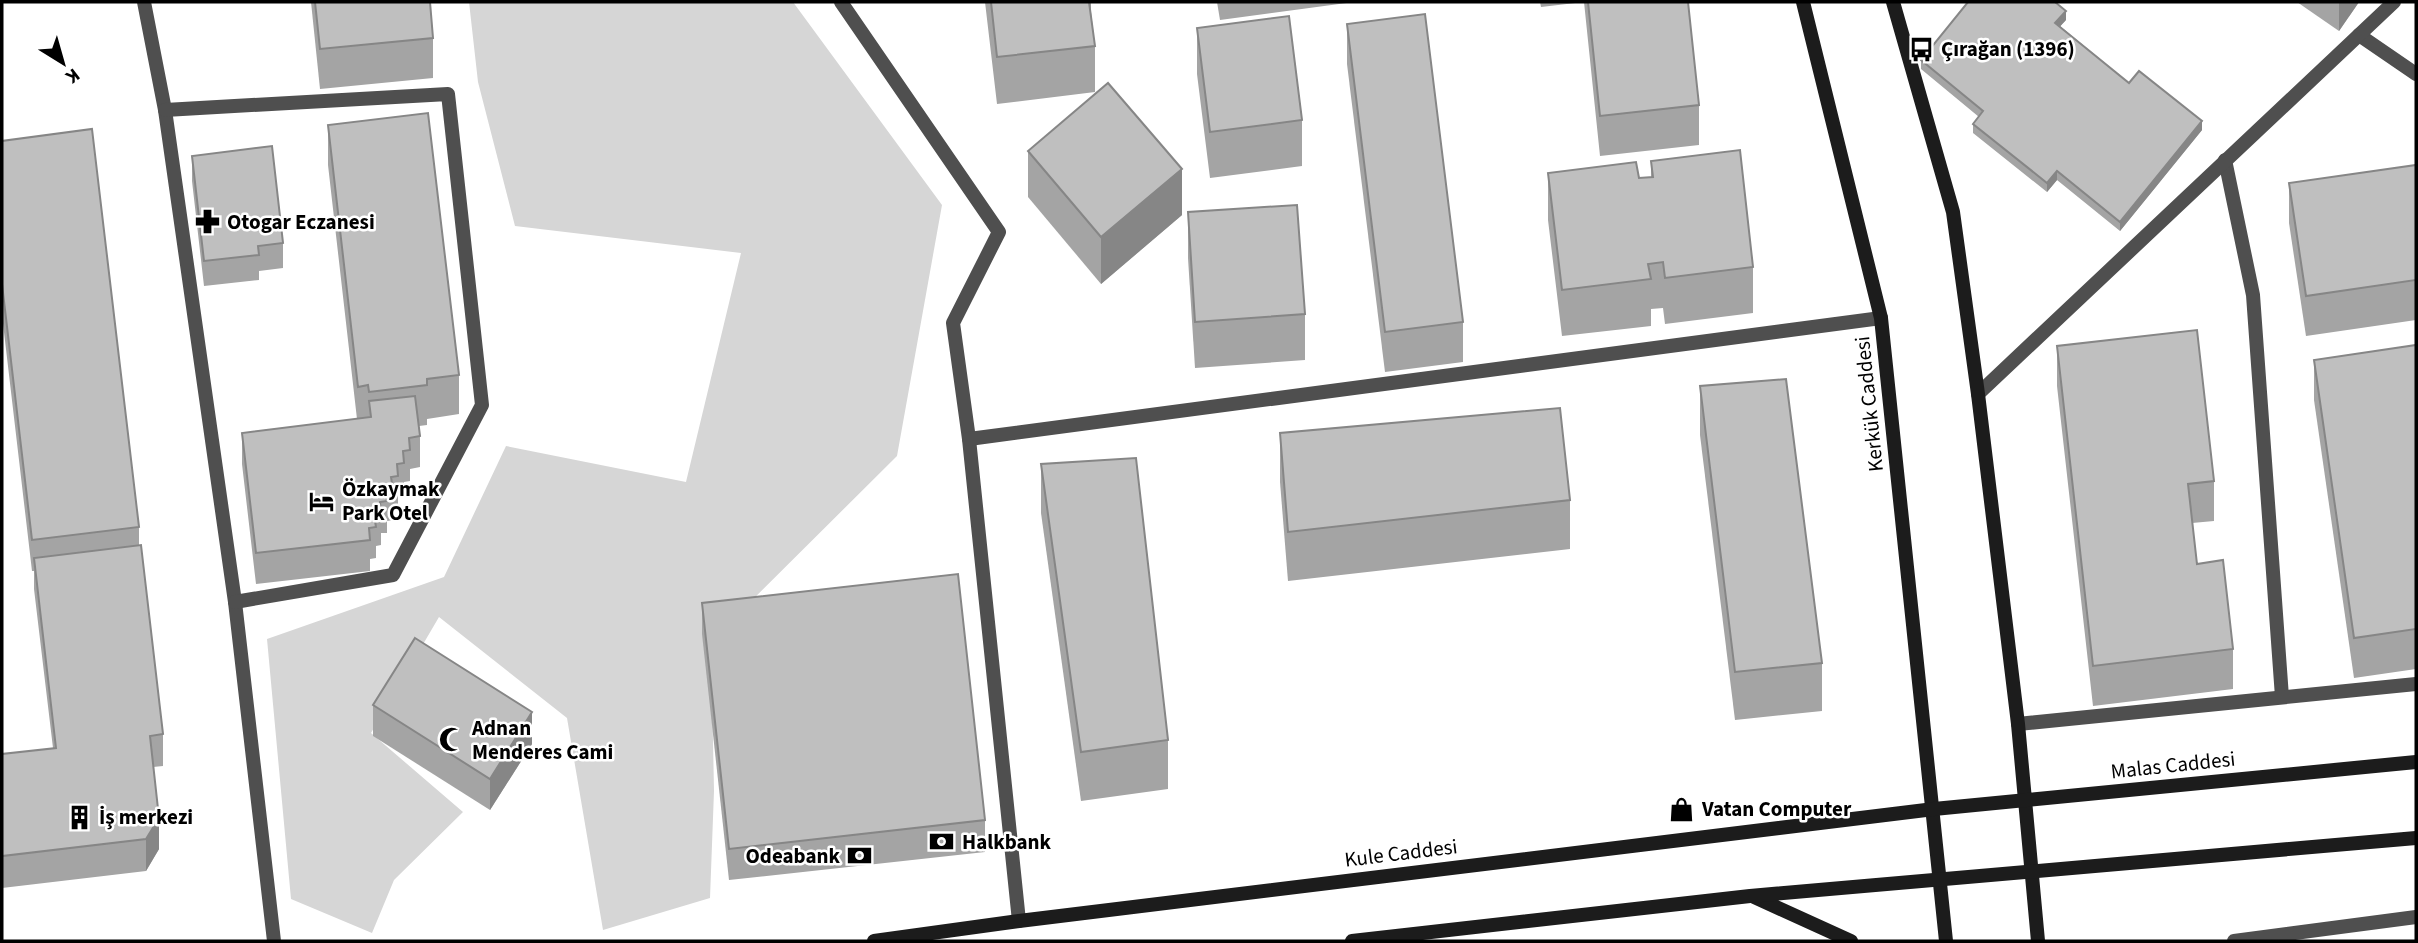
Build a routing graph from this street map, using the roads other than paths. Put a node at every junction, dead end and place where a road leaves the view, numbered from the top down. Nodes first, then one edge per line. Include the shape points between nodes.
1 (144, 2) edge
2 (841, 2) edge
3 (1803, 2) edge
4 (1893, 2) edge
5 (2394, 2) edge
6 (2359, 35) junction
7 (2416, 74) edge
8 (165, 110) junction
9 (2225, 160) junction
10 (1881, 318) junction
11 (1978, 394) junction
12 (969, 439) junction
13 (235, 602) junction
14 (2416, 684) edge
15 (2283, 697) junction
16 (2018, 724) junction
17 (2416, 762) edge
18 (2025, 801) junction
19 (1934, 809) junction
20 (2416, 838) edge
21 (2032, 871) junction
22 (1939, 878) junction
23 (1750, 895) junction
24 (2416, 917) edge
25 (1019, 921) junction
26 (274, 941) edge
27 (874, 941) edge
28 (1352, 941) edge
29 (1850, 941) edge
30 (1946, 941) edge
31 (2038, 941) edge
32 (2234, 941) edge

1 - 8 street
2 - 12 street via 999,232 953,323
3 - 10 main road, Kerkük Caddesi
4 - 11 main road via 1953,212
5 - 6 street
6 - 7 street
6 - 9 street
8 - 13 street
8 - 13 street via 448,94 482,405 393,575
9 - 11 street
9 - 15 street via 2253,295
10 - 12 street
10 - 19 main road, Kerkük Caddesi
11 - 16 main road
12 - 25 street
13 - 26 street
14 - 15 street
15 - 16 street
16 - 18 main road
17 - 18 main road, Malas Caddesi
18 - 19 main road, Malas Caddesi
18 - 21 main road
19 - 22 main road, Kerkük Caddesi
19 - 25 main road, Kule Caddesi
20 - 21 main road
21 - 22 main road
21 - 31 main road
22 - 23 main road
22 - 30 main road, Kerkük Caddesi
23 - 28 main road
23 - 29 main road
24 - 32 street
25 - 27 main road, Kule Caddesi

